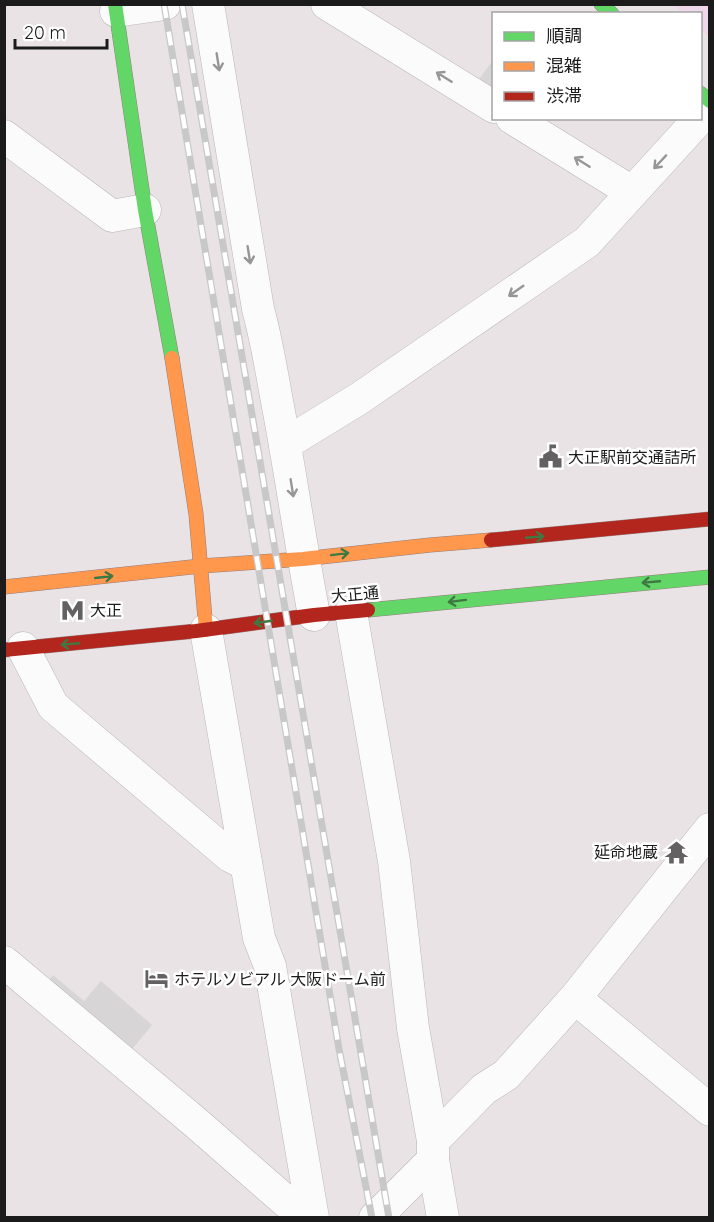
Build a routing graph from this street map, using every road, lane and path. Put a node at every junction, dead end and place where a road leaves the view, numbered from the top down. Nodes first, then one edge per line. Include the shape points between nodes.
1 (165, 4) edge
2 (208, 4) edge
3 (327, 4) edge
4 (115, 8) edge
5 (492, 106) edge
6 (515, 120) edge
7 (698, 120) edge
8 (4, 136) edge
9 (632, 192) junction
10 (146, 210) junction
11 (285, 444) junction
12 (710, 519) edge
13 (303, 559) junction
14 (201, 566) junction
15 (710, 577) edge
16 (5, 586) edge
17 (351, 612) junction
18 (314, 615) junction
19 (206, 630) junction
20 (14, 649) edge
21 (710, 828) edge
22 (246, 864) junction
23 (4, 962) edge
24 (575, 999) junction
25 (710, 1110) edge
26 (433, 1151) junction
27 (305, 1218) edge
28 (313, 1218) edge
29 (375, 1218) edge
30 (442, 1218) edge

1 - 4 street
2 -> 11 street via 258,309
5 -> 3 street
4 - 10 main road
9 -> 6 street
7 -> 9 street
8 - 10 street via 112,216
9 -> 11 street via 587,242 360,398
10 - 14 main road via 169,337
11 -> 13 street
13 -> 12 main road
13 - 14 main road
13 - 18 street
16 -> 14 main road
14 - 19 main road
15 -> 17 main road, 大正通
17 - 18 main road, 大正通
17 - 26 street via 394,861 413,1028
18 -> 19 main road, 大正通
19 -> 20 main road, 大正通
19 - 22 street
20 - 22 street via 53,706 230,856
21 - 24 street
22 - 28 street via 259,938 270,966
23 - 27 street
24 - 25 street
24 - 26 street via 506,1075 484,1089
26 - 29 street
26 - 30 street

